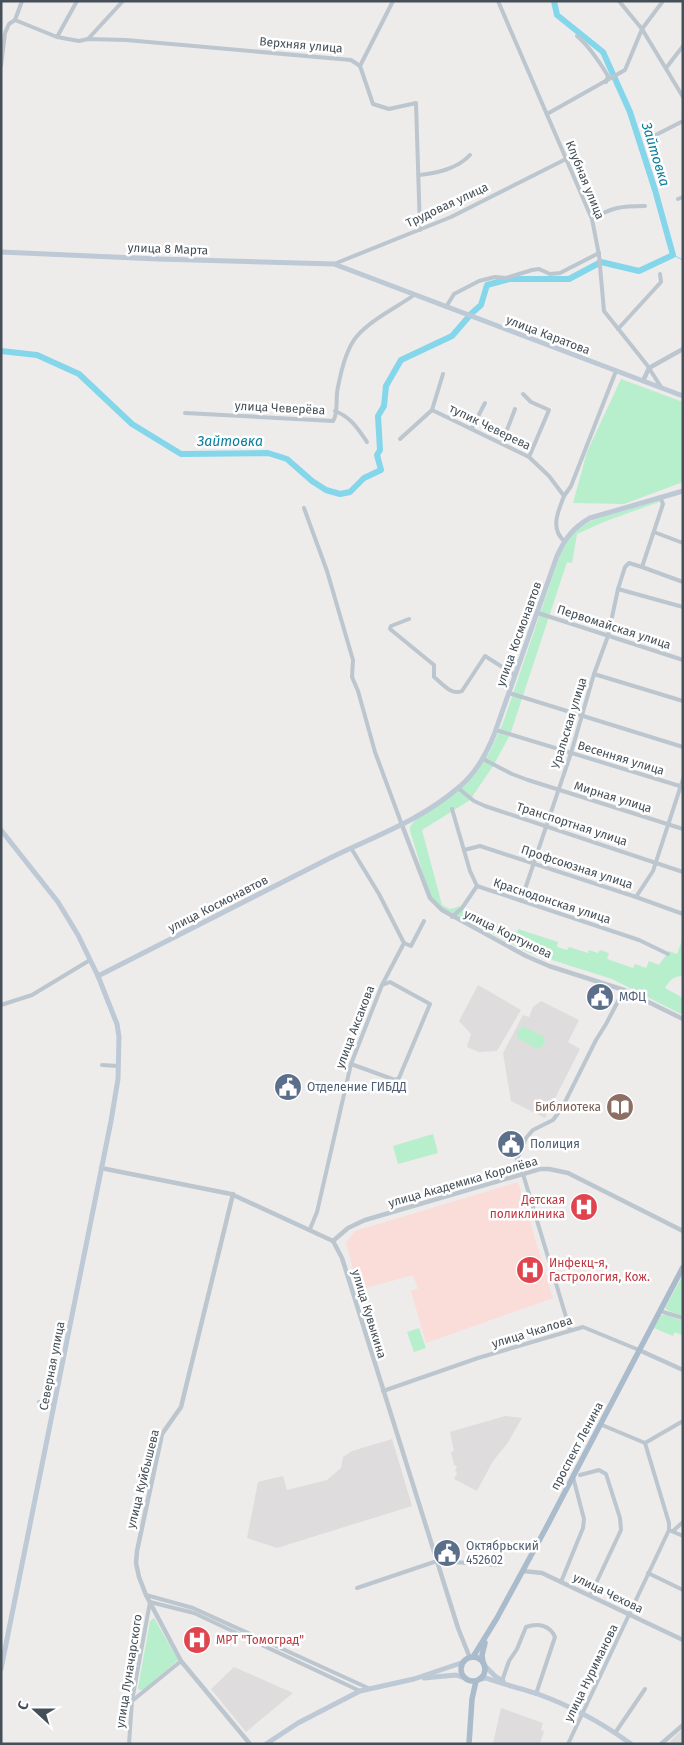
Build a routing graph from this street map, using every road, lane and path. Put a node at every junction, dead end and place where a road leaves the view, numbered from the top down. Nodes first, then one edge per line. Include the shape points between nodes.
1 (22, 1) edge
2 (77, 1) edge
3 (123, 1) edge
4 (393, 1) edge
5 (498, 1) edge
6 (619, 1) edge
7 (663, 1) edge
8 (15, 20) junction
9 (642, 29) junction
10 (577, 36) dead end
11 (57, 37) junction
12 (88, 39) junction
13 (683, 46) edge
14 (1, 66) edge
15 (360, 66) junction
16 (666, 68) junction
17 (606, 82) junction
18 (681, 91) edge
19 (683, 97) edge
20 (547, 114) junction
21 (683, 121) edge
22 (648, 140) dead end
23 (470, 155) dead end
24 (566, 159) junction
25 (419, 175) junction
26 (683, 197) edge
27 (678, 200) dead end
28 (645, 206) dead end
29 (592, 219) junction
30 (420, 230) junction
31 (1, 252) edge
32 (599, 254) junction
33 (334, 264) junction
34 (660, 274) dead end
35 (414, 295) junction
36 (446, 307) junction
37 (618, 329) junction
38 (683, 349) edge
39 (649, 368) junction
40 (616, 371) junction
41 (443, 374) dead end
42 (643, 381) junction
43 (662, 389) junction
44 (523, 394) dead end
45 (683, 396) edge
46 (485, 403) dead end
47 (515, 409) dead end
48 (432, 410) junction
49 (335, 411) junction
50 (185, 413) dead end
51 (472, 428) junction
52 (400, 439) dead end
53 (367, 442) dead end
54 (502, 443) junction
55 (529, 457) junction
56 (683, 491) edge
57 (564, 496) junction
58 (660, 497) junction
59 (304, 508) dead end
60 (654, 532) junction
61 (564, 541) junction
62 (683, 543) edge
63 (642, 567) junction
64 (683, 582) edge
65 (618, 589) junction
66 (683, 608) edge
67 (538, 613) junction
68 (409, 619) dead end
69 (608, 636) junction
70 (683, 660) edge
71 (594, 674) junction
72 (515, 675) junction
73 (509, 693) junction
74 (683, 701) edge
75 (582, 716) junction
76 (496, 730) junction
77 (683, 747) edge
78 (571, 753) junction
79 (483, 760) junction
80 (683, 779) edge
81 (682, 787) edge
82 (458, 788) junction
83 (558, 790) junction
84 (452, 810) dead end
85 (669, 824) junction
86 (402, 825) junction
87 (546, 827) junction
88 (683, 829) edge
89 (1, 830) edge
90 (350, 848) junction
91 (464, 850) junction
92 (656, 863) junction
93 (534, 864) junction
94 (683, 872) edge
95 (477, 886) junction
96 (636, 896) junction
97 (522, 901) junction
98 (683, 914) edge
99 (452, 917) junction
100 (424, 922) dead end
101 (404, 943) junction
102 (668, 954) dead end
103 (90, 960) junction
104 (98, 976) junction
105 (382, 985) junction
106 (624, 990) junction
107 (1, 1005) edge
108 (683, 1019) edge
109 (351, 1064) junction
110 (102, 1065) dead end
111 (118, 1066) junction
112 (101, 1168) junction
113 (524, 1174) junction
114 (233, 1194) junction
115 (310, 1229) junction
116 (683, 1233) edge
117 (333, 1242) junction
118 (683, 1268) edge
119 (683, 1272) edge
120 (675, 1283) junction
121 (660, 1311) junction
122 (683, 1318) edge
123 (570, 1330) junction
124 (639, 1350) junction
125 (683, 1370) edge
126 (383, 1390) junction
127 (39, 1402) dead end
128 (54, 1404) junction
129 (683, 1421) edge
130 (602, 1425) dead end
131 (644, 1443) junction
132 (580, 1475) dead end
133 (573, 1476) junction
134 (683, 1522) edge
135 (671, 1530) junction
136 (683, 1536) edge
137 (437, 1561) junction
138 (499, 1565) dead end
139 (523, 1570) junction
140 (648, 1573) junction
141 (561, 1582) junction
142 (357, 1588) dead end
143 (683, 1590) edge
144 (146, 1595) junction
145 (590, 1596) junction
146 (150, 1602) junction
147 (630, 1615) junction
148 (497, 1618) junction
149 (683, 1640) edge
150 (468, 1659) junction
151 (181, 1661) junction
152 (484, 1664) junction
153 (1, 1669) edge
154 (414, 1679) junction
155 (473, 1680) junction
156 (502, 1681) junction
157 (515, 1687) junction
158 (368, 1688) junction
159 (645, 1689) dead end
160 (360, 1691) junction
161 (536, 1694) junction
162 (132, 1701) junction
163 (583, 1713) junction
164 (683, 1725) edge
165 (615, 1733) junction
166 (129, 1744) edge
167 (250, 1744) edge
168 (266, 1744) edge
169 (469, 1744) edge
170 (568, 1744) edge
171 (631, 1744) edge
172 (661, 1744) edge

1 - 8 street
2 - 11 street
3 - 12 street
4 - 15 street
5 - 20 street, Клубная улица
6 - 9 street
7 - 9 street
8 - 11 street, Верхняя улица
8 - 14 street via 9,24 5,34
9 - 16 street
9 - 17 street via 625,70
10 - 17 street via 588,45 608,76
11 - 12 street, Верхняя улица via 79,41
12 - 15 street, Верхняя улица via 351,60
13 - 16 street
15 - 25 street via 373,104 389,109 416,103
16 - 18 street
17 - 20 street
18 - 19 street
20 - 24 street, Клубная улица
21 - 22 street
23 - 25 street via 446,170
24 - 29 street, Клубная улица
24 - 30 street, Трудовая улица
25 - 30 street
26 - 27 street
28 - 29 street via 610,209
29 - 32 street, Клубная улица
30 - 33 street, Трудовая улица
31 - 33 main road, улица 8 Марта
32 - 36 street via 560,273 532,270 506,278 479,281 454,294
32 - 37 street, Клубная улица via 604,312
33 - 35 main road, улица Каратова
34 - 37 street via 661,282
35 - 36 main road, улица Каратова
35 - 49 street, улица Чеверёва via 358,335 352,343 338,384
36 - 40 main road, улица Каратова
37 - 39 street, Клубная улица
38 - 39 street
39 - 42 street
39 - 43 street, Клубная улица
40 - 42 main road, улица Каратова
40 - 57 street via 571,486
41 - 48 street, тупик Чеверева
42 - 43 main road, улица Каратова
43 - 45 main road, улица Каратова
44 - 55 street via 548,410
46 - 51 street
47 - 54 street
48 - 51 street, тупик Чеверева
48 - 52 street, тупик Чеверева
49 - 50 street, улица Чеверёва via 333,421
49 - 53 street via 353,422
51 - 54 street, тупик Чеверева
54 - 55 street, тупик Чеверева
55 - 57 street, тупик Чеверева
56 - 58 main road, улица Космонавтов
57 - 61 street via 556,526
58 - 60 street via 663,504
58 - 61 main road, улица Космонавтов via 590,518
59 - 86 street via 354,660 352,677 375,752
60 - 62 street
60 - 63 street
61 - 67 main road, улица Космонавтов
63 - 64 street
63 - 65 street, Уральская улица via 629,563
65 - 66 street
65 - 69 street, Уральская улица
67 - 69 street, Первомайская улица
67 - 72 main road, улица Космонавтов
68 - 72 street via 391,626 390,630 434,665 434,677 453,692 462,691 485,656
69 - 70 street, Первомайская улица
69 - 71 street, Уральская улица
71 - 74 street
71 - 75 street, Уральская улица
72 - 73 main road, улица Космонавтов
73 - 75 street
73 - 76 main road, улица Космонавтов
75 - 77 street
75 - 78 street, Уральская улица
76 - 78 street, Весенняя улица
76 - 79 main road, улица Космонавтов
78 - 81 street, Весенняя улица
78 - 83 street, Уральская улица
79 - 82 main road, улица Космонавтов
79 - 83 street, Мирная улица
80 - 81 street
81 - 85 street
82 - 86 main road, улица Космонавтов
82 - 87 street, Транспортная улица via 485,806
83 - 85 street, Мирная улица
83 - 87 street, Уральская улица
84 - 91 street, Краснодонская улица
85 - 88 street, Мирная улица
85 - 92 street
86 - 90 main road, улица Космонавтов
86 - 99 street, улица Кортунова via 430,898
87 - 92 street, Транспортная улица
87 - 93 street, Уральская улица
89 - 103 main road, Северная улица via 58,902
90 - 101 street
90 - 104 main road, улица Космонавтов
91 - 93 street, Профсоюзная улица via 480,846
91 - 95 street, Краснодонская улица
92 - 94 street, Транспортная улица
92 - 96 street
93 - 96 street, Профсоюзная улица
93 - 97 street, Уральская улица
95 - 97 street, Краснодонская улица
95 - 99 street
96 - 98 street, Профсоюзная улица
97 - 102 street, Краснодонская улица via 639,940
99 - 106 street, улица Кортунова via 538,961
100 - 101 street via 411,946
101 - 105 street, улица Аксакова
103 - 104 main road, Северная улица
103 - 107 street via 32,996
104 - 111 main road, Северная улица via 117,1024
105 - 109 street, улица Аксакова
105 - 109 street via 390,982 430,1004 399,1078 394,1080
106 - 108 street, улица Кортунова
106 - 113 street via 562,1108 553,1120 533,1130 526,1138 517,1159
109 - 115 street, улица Аксакова via 317,1212
110 - 111 street
111 - 112 main road, Северная улица
112 - 114 street
112 - 128 main road, Северная улица
113 - 116 street, улица Академика Королёва via 540,1169 568,1173
113 - 117 street, улица Академика Королёва via 365,1220 348,1228
113 - 123 street
114 - 115 street
114 - 144 street, улица Куйбышева via 181,1407 162,1434 140,1534 136,1564
115 - 117 street
117 - 126 street, улица Кувыкина via 342,1258
118 - 120 main road, проспект Ленина
119 - 120 main road, проспект Ленина
120 - 121 main road, проспект Ленина
121 - 122 street
121 - 124 main road, проспект Ленина
123 - 124 street, улица Чкалова via 586,1327
123 - 126 street, улица Чкалова
124 - 125 street, улица Чкалова
124 - 133 main road, проспект Ленина
126 - 137 street, улица Кувыкина
127 - 128 street
128 - 153 main road, Северная улица
129 - 131 street
130 - 131 street
131 - 135 street
132 - 145 street via 598,1470 606,1474 621,1524 619,1536
133 - 139 main road, проспект Ленина
133 - 141 street via 584,1519 583,1528
134 - 135 street
135 - 136 street
135 - 140 street, улица Нуриманова
137 - 138 street
137 - 142 street
137 - 150 street, улица Кувыкина
139 - 141 street, улица Чехова via 538,1572
139 - 148 main road, проспект Ленина
140 - 143 street
140 - 147 street, улица Нуриманова
141 - 145 street, улица Чехова
144 - 146 street, улица Куйбышева
144 - 158 street via 193,1608
145 - 147 street, улица Чехова
146 - 151 street, улица Куйбышева
146 - 160 street via 194,1614
146 - 162 street, улица Луначарского
147 - 149 street, улица Чехова
147 - 163 street, улица Нуриманова
148 - 150 main road, проспект Ленина
148 - 152 main road, проспект Ленина via 485,1643
150 - 152 main road via 478,1658
150 - 154 main road
150 - 155 main road via 461,1670
151 - 162 street
151 - 167 street, улица Куйбышева
152 - 155 main road via 485,1672
152 - 156 main road
154 - 155 main road via 456,1675
154 - 158 main road
155 - 157 main road via 486,1678
155 - 169 main road
156 - 157 main road
156 - 161 street via 525,1628 542,1625 550,1628 555,1637
157 - 161 main road
158 - 160 main road
159 - 165 street
160 - 168 main road via 298,1723
161 - 163 main road
162 - 166 street, улица Луначарского
163 - 165 main road
163 - 170 street, улица Нуриманова
164 - 172 street
165 - 171 main road

